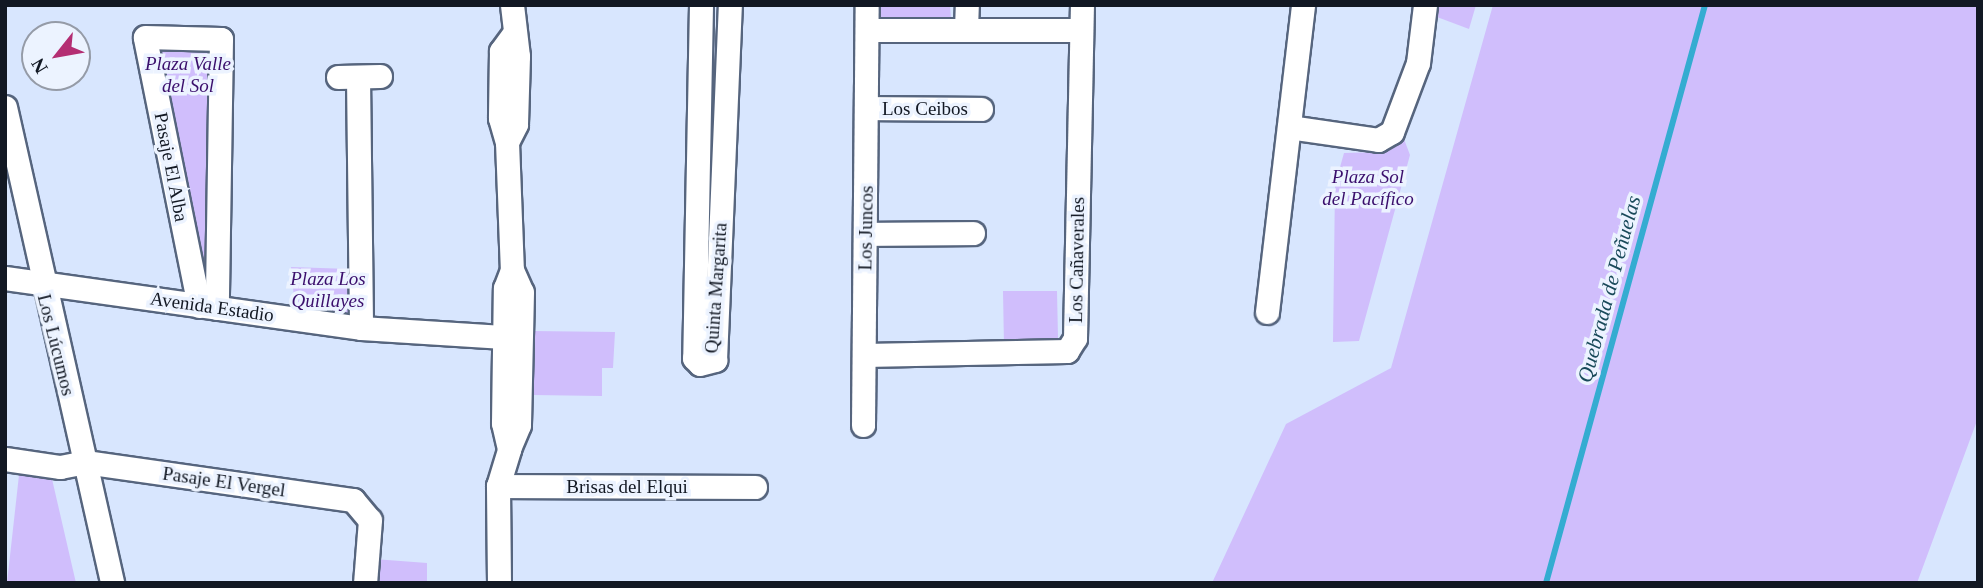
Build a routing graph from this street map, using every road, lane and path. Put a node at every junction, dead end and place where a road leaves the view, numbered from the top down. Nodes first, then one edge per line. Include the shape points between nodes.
1 (512, 5) edge
2 (701, 5) edge
3 (730, 5) edge
4 (867, 5) edge
5 (967, 5) edge
6 (1082, 5) edge
7 (1303, 5) edge
8 (1425, 5) edge
9 (966, 29) junction
10 (867, 30) junction
11 (1081, 30) junction
12 (359, 77) dead end
13 (5, 107) edge
14 (868, 108) junction
15 (982, 109) dead end
16 (1289, 127) junction
17 (696, 155) junction
18 (723, 158) junction
19 (973, 233) dead end
20 (866, 234) junction
21 (512, 270) junction
22 (5, 278) edge
23 (40, 282) junction
24 (208, 307) junction
25 (1267, 312) dead end
26 (361, 328) junction
27 (504, 337) junction
28 (864, 355) junction
29 (863, 425) dead end
30 (509, 449) junction
31 (5, 459) edge
32 (85, 462) junction
33 (498, 486) junction
34 (755, 488) dead end
35 (112, 583) edge
36 (365, 583) edge
37 (499, 583) edge

1 - 21 street via 512,36 501,51 500,118 507,142
2 - 17 street, Quinta Margarita
3 - 18 street, Quinta Margarita
4 - 10 street, Los Juncos
5 - 9 street
6 - 11 street, Los Cañaverales
7 - 16 street
8 - 16 street via 1418,63 1392,132 1378,140
9 - 10 street
9 - 11 street
10 - 14 street, Los Juncos
11 - 28 street, Los Cañaverales via 1075,338 1067,351
12 - 26 street
13 - 23 street, Los Lúcumos
14 - 15 street, Los Ceibos
14 - 20 street, Los Juncos
16 - 25 street
17 - 18 street
17 - 18 street, Quinta Margarita via 694,358 700,365 715,360
19 - 20 street
20 - 28 street, Los Juncos
21 - 27 street via 505,288
21 - 30 street via 522,292 519,425
22 - 23 street, Avenida Estadio
23 - 24 street, Avenida Estadio
23 - 32 street, Los Lúcumos
24 - 24 street, Pasaje El Alba via 221,39 145,37
24 - 26 street, Avenida Estadio
26 - 27 street, Avenida Estadio
27 - 30 street via 503,423
28 - 29 street, Los Juncos
30 - 33 street
31 - 32 street, Pasaje El Vergel via 60,467
32 - 35 street, Los Lúcumos
32 - 36 street, Pasaje El Vergel via 353,500 370,520
33 - 34 street, Brisas del Elqui
33 - 37 street

